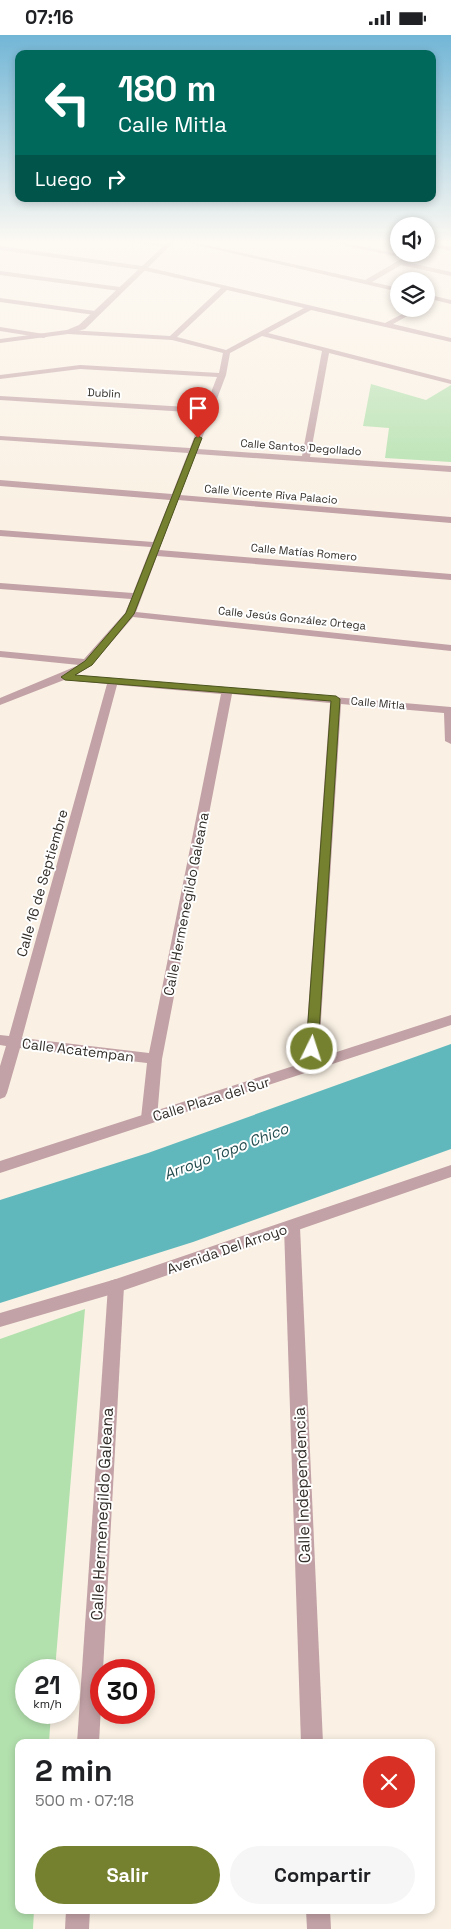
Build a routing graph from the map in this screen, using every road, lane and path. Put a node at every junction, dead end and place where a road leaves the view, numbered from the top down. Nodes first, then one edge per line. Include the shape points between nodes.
1 (78, 328) edge
2 (182, 328) edge
3 (272, 328) edge
4 (402, 328) edge
5 (0, 329) edge
6 (68, 332) junction
7 (262, 334) junction
8 (44, 335) junction
9 (172, 338) junction
10 (451, 340) edge
11 (0, 341) edge
12 (326, 349) junction
13 (227, 352) junction
14 (222, 375) junction
15 (0, 377) edge
16 (451, 382) edge
17 (0, 398) edge
18 (208, 411) junction
19 (0, 438) edge
20 (193, 451) junction
21 (306, 457) junction
22 (451, 469) edge
23 (0, 483) edge
24 (176, 497) junction
25 (451, 521) edge
26 (0, 533) edge
27 (157, 549) junction
28 (451, 577) edge
29 (0, 586) edge
30 (137, 596) junction
31 (130, 614) junction
32 (451, 648) edge
33 (0, 654) edge
34 (88, 663) junction
35 (65, 677) junction
36 (113, 681) junction
37 (227, 689) junction
38 (336, 699) junction
39 (0, 702) edge
40 (450, 710) edge
41 (451, 741) edge
42 (451, 1020) edge
43 (7, 1041) edge
44 (155, 1059) junction
45 (311, 1068) junction
46 (0, 1093) edge
47 (149, 1118) junction
48 (0, 1167) edge
49 (451, 1171) edge
50 (292, 1227) junction
51 (116, 1286) junction
52 (0, 1320) edge
53 (88, 1739) edge
54 (312, 1739) edge
55 (78, 1914) edge
56 (318, 1914) edge
57 (77, 1929) edge
58 (319, 1929) edge

1 - 6 street
2 - 9 street
3 - 7 street
4 - 10 street
5 - 8 street
6 - 8 street
6 - 9 street
7 - 12 street
7 - 13 street
8 - 11 street
9 - 13 street
12 - 16 street
12 - 21 street
13 - 14 street
14 - 15 street via 80,367
14 - 18 street
17 - 18 street, Dublin
18 - 20 street
19 - 20 street, Calle Santos Degollado
20 - 21 street, Calle Santos Degollado
20 - 24 street
21 - 22 street, Calle Santos Degollado
23 - 24 street, Calle Vicente Riva Palacio
24 - 25 street, Calle Vicente Riva Palacio
24 - 27 street
26 - 27 street, Calle Matías Romero
27 - 28 street, Calle Matías Romero
27 - 30 street
29 - 30 street
30 - 31 street
31 - 32 street, Calle Jesús González Ortega
31 - 34 street
33 - 34 street
34 - 35 street
35 - 36 street, Calle Mitla
35 - 39 street
36 - 37 street, Calle Mitla
36 - 43 street, Calle 16 de Septiembre
37 - 38 street, Calle Mitla
37 - 44 street, Calle Hermenegildo Galeana
38 - 40 street, Calle Mitla
38 - 45 street
40 - 41 street
42 - 45 street, Calle Plaza del Sur
43 - 44 street, Calle Acatempan
43 - 46 street, Calle 16 de Septiembre
44 - 47 street, Calle Hermenegildo Galeana
45 - 47 street, Calle Plaza del Sur
47 - 48 street, Calle Plaza del Sur
49 - 50 street, Avenida Del Arroyo
50 - 51 street, Avenida Del Arroyo
50 - 54 street, Calle Independencia
51 - 52 street, Avenida Del Arroyo
51 - 53 street, Calle Hermenegildo Galeana
55 - 57 street
56 - 58 street

